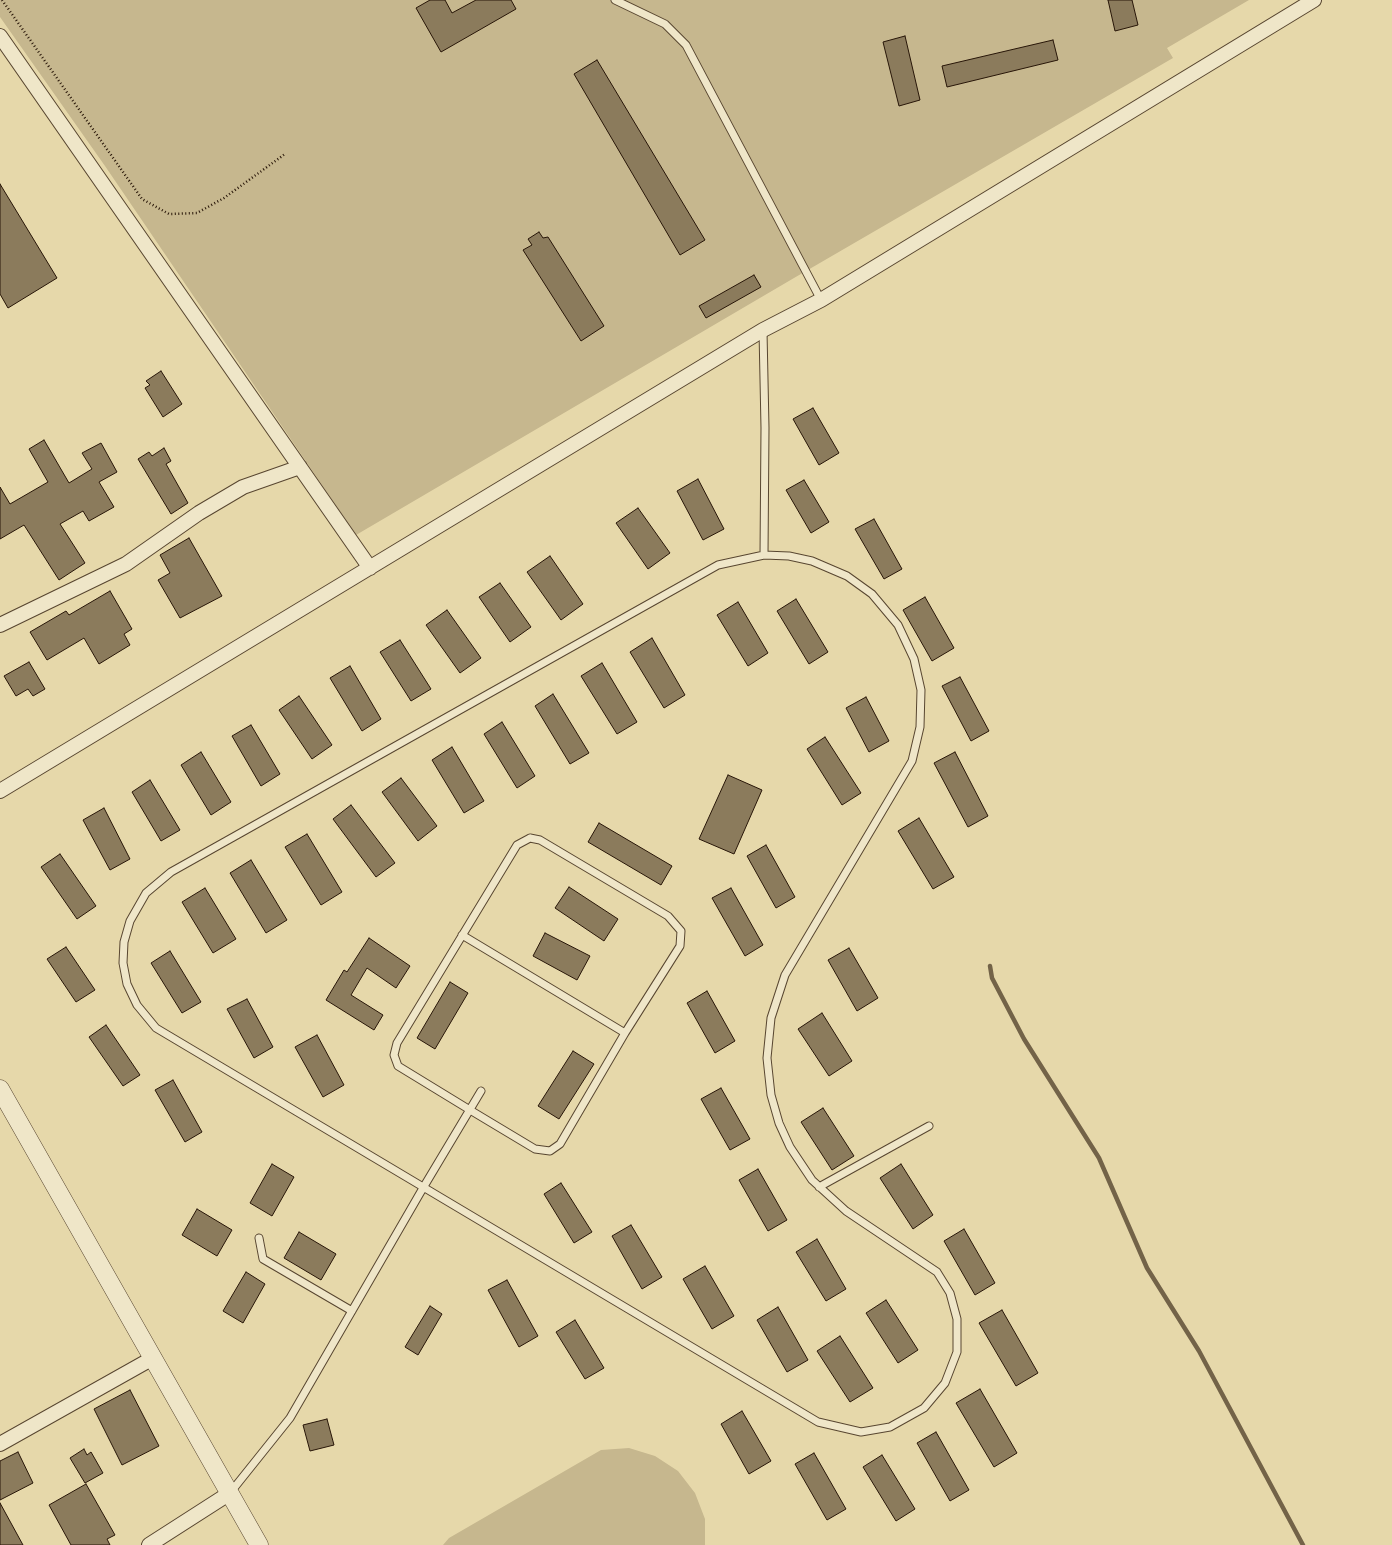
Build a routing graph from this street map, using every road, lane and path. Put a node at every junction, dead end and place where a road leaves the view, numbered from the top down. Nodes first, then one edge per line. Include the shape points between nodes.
1 (2, 0) edge
2 (615, 0) edge
3 (1314, 0) edge
4 (0, 36) edge
5 (285, 154) dead end
6 (821, 300) junction
7 (763, 330) junction
8 (300, 468) junction
9 (764, 555) junction
10 (370, 568) junction
11 (0, 626) edge
12 (0, 791) edge
13 (462, 935) junction
14 (625, 1034) junction
15 (0, 1089) edge
16 (481, 1091) dead end
17 (470, 1110) junction
18 (929, 1126) dead end
19 (819, 1187) junction
20 (423, 1188) junction
21 (260, 1238) dead end
22 (352, 1311) junction
23 (153, 1358) junction
24 (0, 1444) edge
25 (230, 1493) junction
26 (148, 1545) edge
27 (259, 1545) edge

1 - 5 path via 142,199 169,214 197,213 224,198
2 - 6 lane via 665,24 686,45
3 - 6 street
4 - 8 street
6 - 7 street
7 - 9 lane
7 - 10 street
8 - 10 street
8 - 11 street via 243,487 126,564
9 - 19 lane via 812,561 847,576 872,594 898,626 914,659 921,690 920,727 912,761 785,976 771,1018 767,1058 771,1095 790,1147
9 - 20 lane via 710,569 171,872 146,893 130,921 124,942 127,984 136,1005 156,1028
10 - 12 street
13 - 14 lane
13 - 14 lane via 517,845 530,838 540,840 668,916 681,931 680,946
13 - 17 lane via 397,1043 394,1055 398,1066
14 - 17 lane via 560,1144 550,1151 535,1149
15 - 23 street
16 - 17 lane
17 - 20 lane
18 - 19 lane
19 - 20 lane via 846,1211 937,1272 950,1293 957,1319 957,1352 945,1383 924,1408 890,1427 861,1432 818,1422
20 - 22 lane
21 - 22 lane via 263,1259
22 - 25 lane via 290,1418
23 - 24 street
23 - 25 street
25 - 26 street
25 - 27 street

